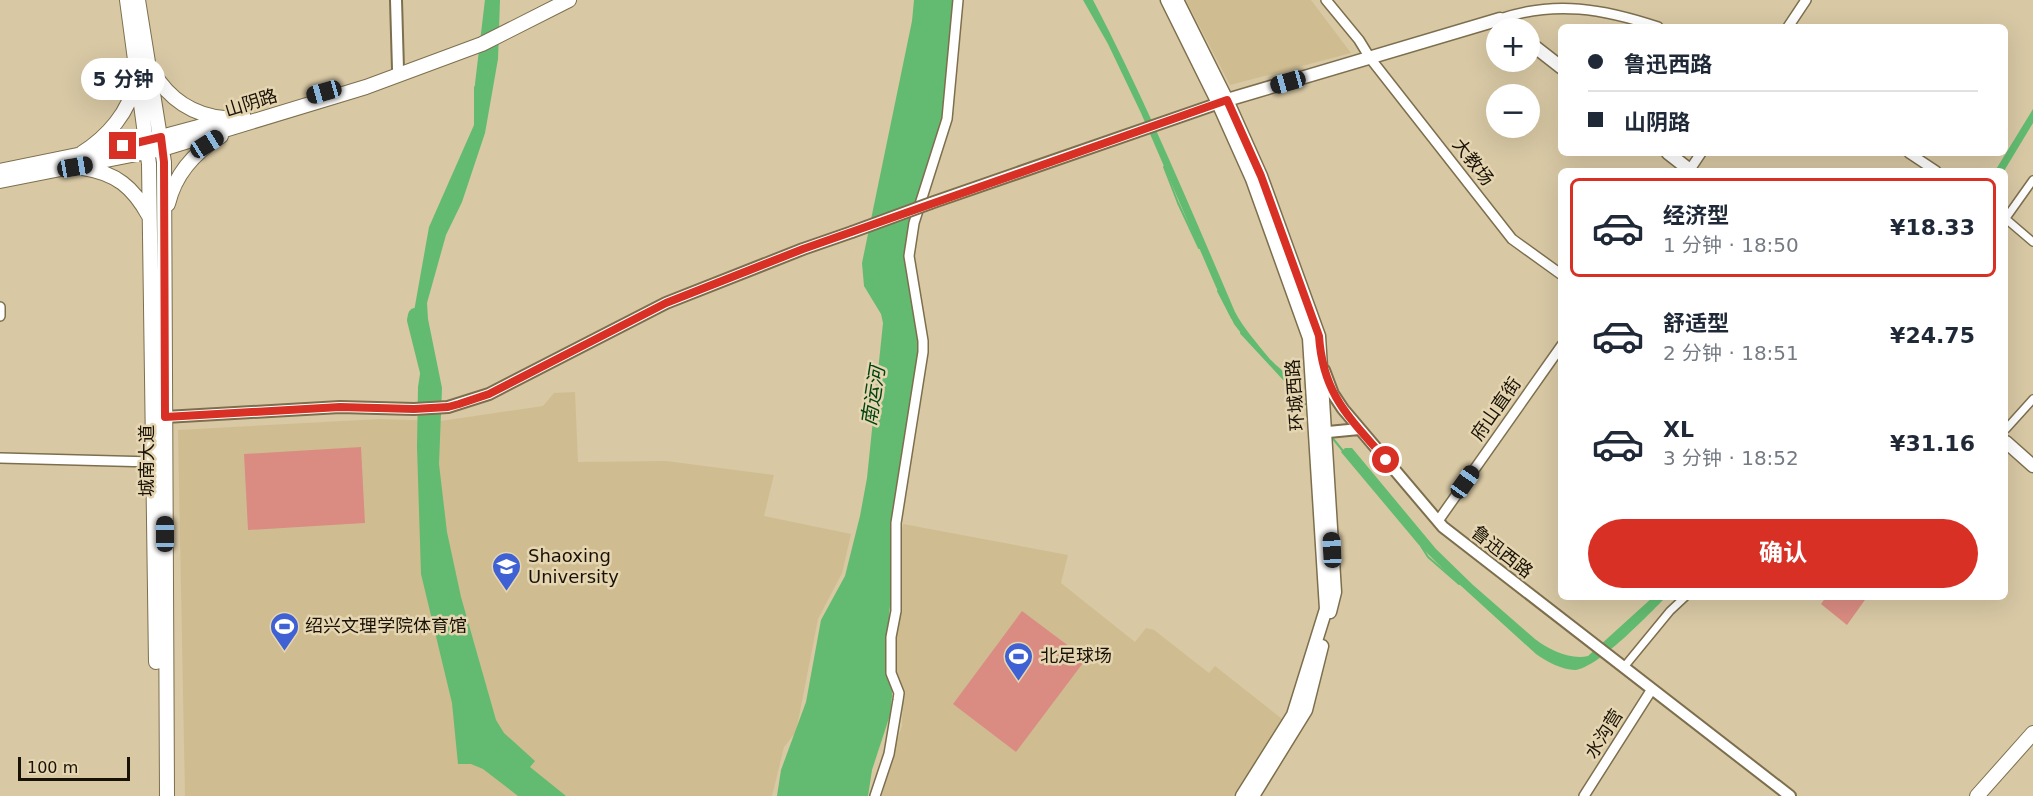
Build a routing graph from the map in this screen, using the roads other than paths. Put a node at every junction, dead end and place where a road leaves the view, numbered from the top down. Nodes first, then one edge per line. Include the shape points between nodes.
1 (127, 0) edge
2 (138, 0) edge
3 (396, 0) edge
4 (552, 0) edge
5 (569, 0) edge
6 (958, 0) edge
7 (1167, 0) edge
8 (1177, 0) edge
9 (1326, 0) edge
10 (1806, 0) edge
11 (1568, 3) edge
12 (1502, 18) edge
13 (1486, 23) edge
14 (1649, 24) edge
15 (1790, 24) edge
16 (489, 37) junction
17 (1540, 51) edge
18 (1370, 58) junction
19 (1558, 65) edge
20 (143, 68) junction
21 (398, 69) junction
22 (1223, 101) junction
23 (235, 122) junction
24 (162, 150) junction
25 (147, 153) junction
26 (1672, 156) edge
27 (1913, 156) edge
28 (77, 161) junction
29 (1686, 168) edge
30 (1931, 168) edge
31 (0, 171) edge
32 (2033, 180) edge
33 (0, 181) edge
34 (2008, 216) edge
35 (2008, 221) edge
36 (157, 222) junction
37 (2033, 242) edge
38 (1558, 271) edge
39 (0, 307) edge
40 (0, 316) edge
41 (1558, 351) edge
42 (1321, 361) junction
43 (2033, 399) edge
44 (165, 417) junction
45 (2008, 427) edge
46 (1359, 429) junction
47 (1321, 440) junction
48 (2008, 444) edge
49 (0, 458) edge
50 (153, 462) junction
51 (2033, 466) edge
52 (1438, 521) junction
53 (1682, 600) edge
54 (1624, 667) junction
55 (1652, 688) junction
56 (2033, 733) edge
57 (2033, 745) edge
58 (158, 796) edge
59 (167, 796) edge
60 (874, 796) edge
61 (1242, 796) edge
62 (1253, 796) edge
63 (1584, 796) edge
64 (1790, 796) edge
65 (1977, 796) edge
66 (1987, 796) edge

1 - 20 main road
2 - 20 main road
3 - 21 street
4 - 16 main road, 山阴路
5 - 16 main road, 山阴路
6 - 60 street via 947,118 909,256 923,352 896,523 891,673 898,700 889,754
7 - 22 main road, 环城西路
8 - 22 main road, 环城西路
9 - 18 street, 大教场
10 - 15 street
11 - 12 street via 1518,10
11 - 14 street
13 - 18 main road
16 - 21 main road, 山阴路
16 - 23 main road, 山阴路 via 366,87
17 - 19 main road
18 - 22 main road
18 - 38 street, 大教场 via 1512,239
20 - 23 main road via 191,110
20 - 24 main road, 城南大道
20 - 25 main road, 城南大道
20 - 28 main road via 119,119
21 - 23 main road, 山阴路
22 - 42 main road, 环城西路 via 1261,176 1319,336
22 - 44 street, bridge via 931,203 666,303 489,394 448,407 340,407
22 - 47 main road, 环城西路 via 1309,338
23 - 24 main road, 山阴路
23 - 36 main road via 192,158
24 - 25 main road, 山阴路
24 - 36 main road, 城南大道
25 - 28 main road, 山阴路
25 - 36 main road, 城南大道
26 - 29 main road
27 - 30 street
28 - 31 main road, 山阴路
28 - 33 main road, 山阴路
28 - 36 main road via 124,183
32 - 34 street
35 - 37 street
36 - 44 main road, 城南大道
36 - 50 main road, 城南大道
39 - 40 street
41 - 52 street, 府山直街
42 - 46 street, 鲁迅西路 via 1333,394
42 - 47 main road, 环城西路
43 - 45 street
44 - 59 main road, 城南大道
46 - 47 street
46 - 52 street, 鲁迅西路
47 - 61 main road, 环城西路 via 1326,609 1293,714
47 - 62 main road, 环城西路 via 1335,592 1306,710
48 - 51 main road
49 - 50 street
50 - 58 main road, 城南大道
52 - 54 street, 鲁迅西路
53 - 54 street
54 - 55 street, 鲁迅西路
55 - 63 street, 水沟营
55 - 64 street, 鲁迅西路
56 - 65 main road
57 - 66 main road

